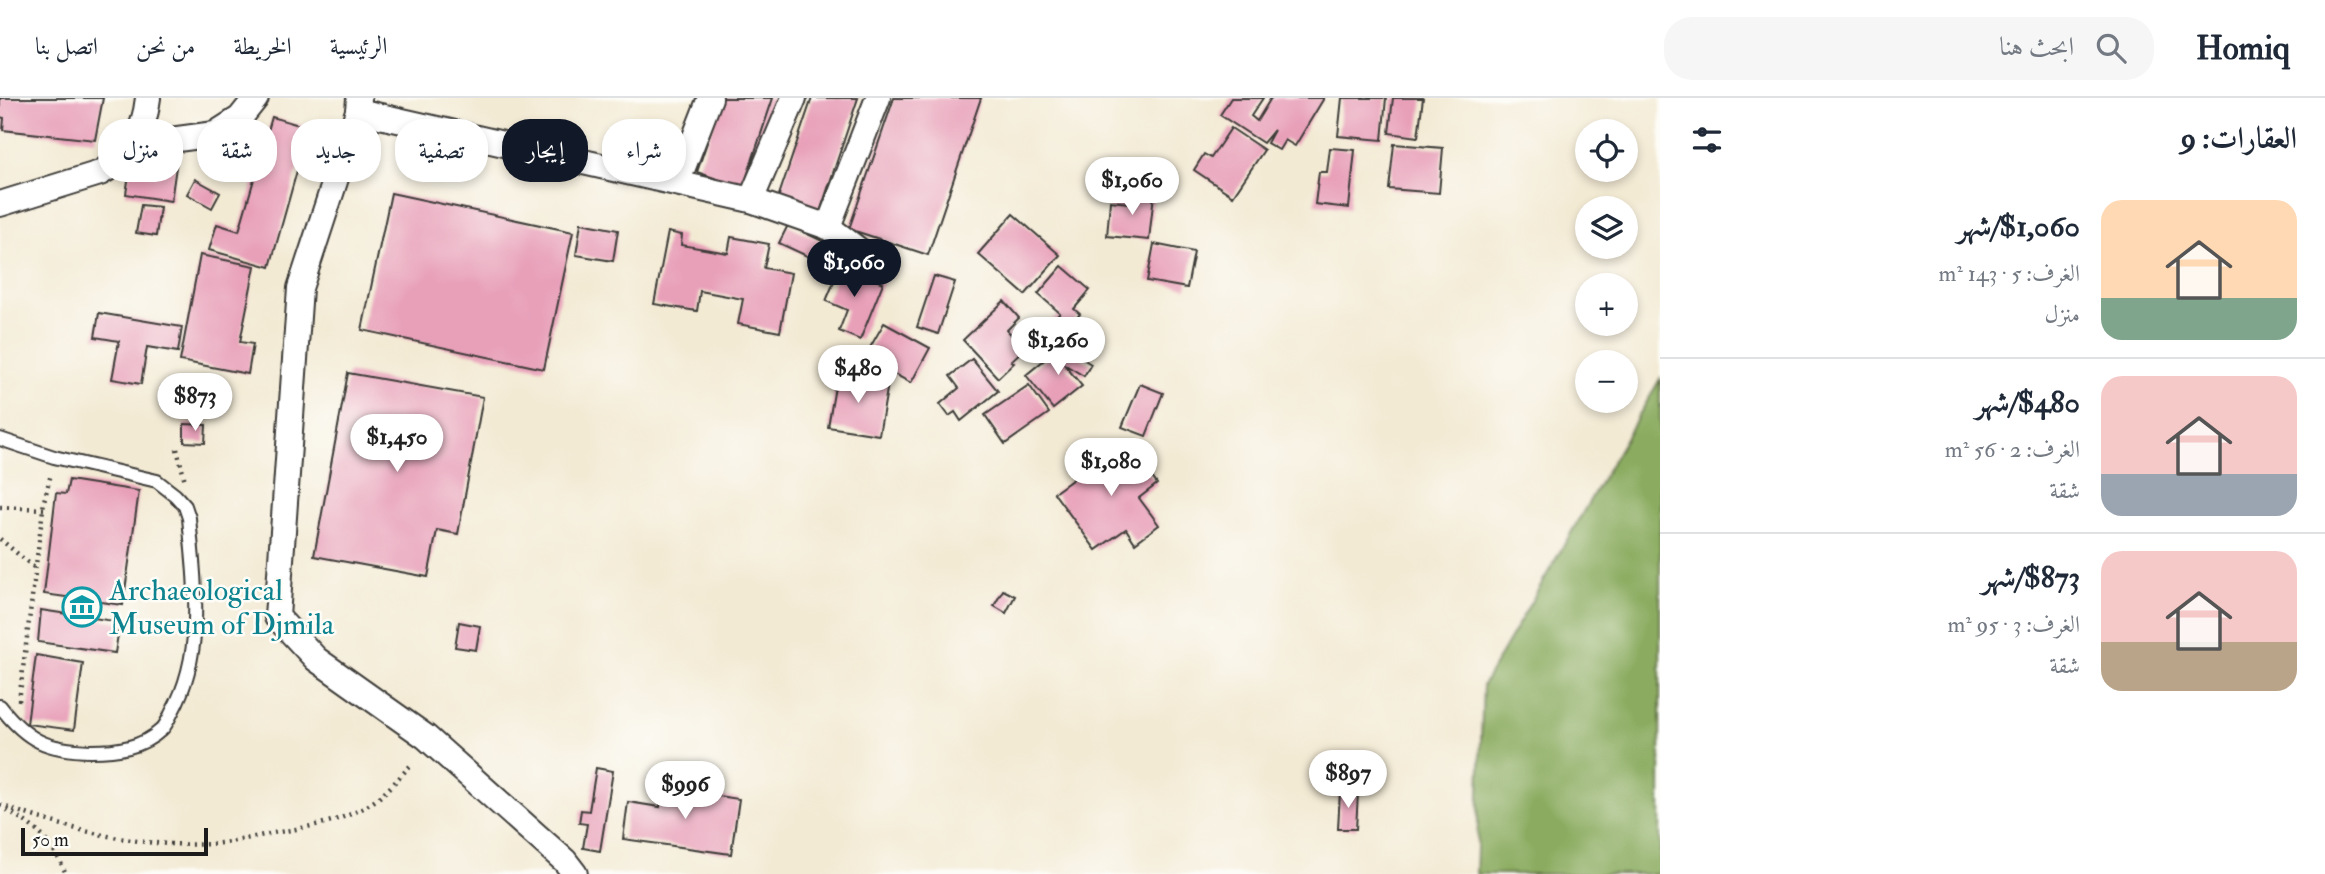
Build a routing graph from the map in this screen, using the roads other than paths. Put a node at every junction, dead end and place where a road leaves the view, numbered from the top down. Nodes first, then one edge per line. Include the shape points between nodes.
1 (148, 98) edge
2 (256, 98) edge
3 (710, 98) edge
4 (794, 98) edge
5 (878, 98) edge
6 (358, 104) edge
7 (144, 119) edge
8 (183, 138) edge
9 (98, 174) edge
10 (677, 183) junction
11 (751, 200) junction
12 (0, 204) edge
13 (828, 227) junction
14 (864, 254) dead end
15 (0, 439) edge
16 (0, 706) edge
17 (575, 874) edge

1 - 7 street
2 - 8 street via 240,118 215,134
3 - 10 street
4 - 11 street
5 - 13 street
6 - 10 street
6 - 17 street via 300,288 277,617 316,659 426,737
9 - 12 street
10 - 11 street
11 - 13 street
13 - 14 street
15 - 16 lane via 157,481 175,495 189,518 196,592 186,679 162,729 146,740 119,751 56,748 40,744

